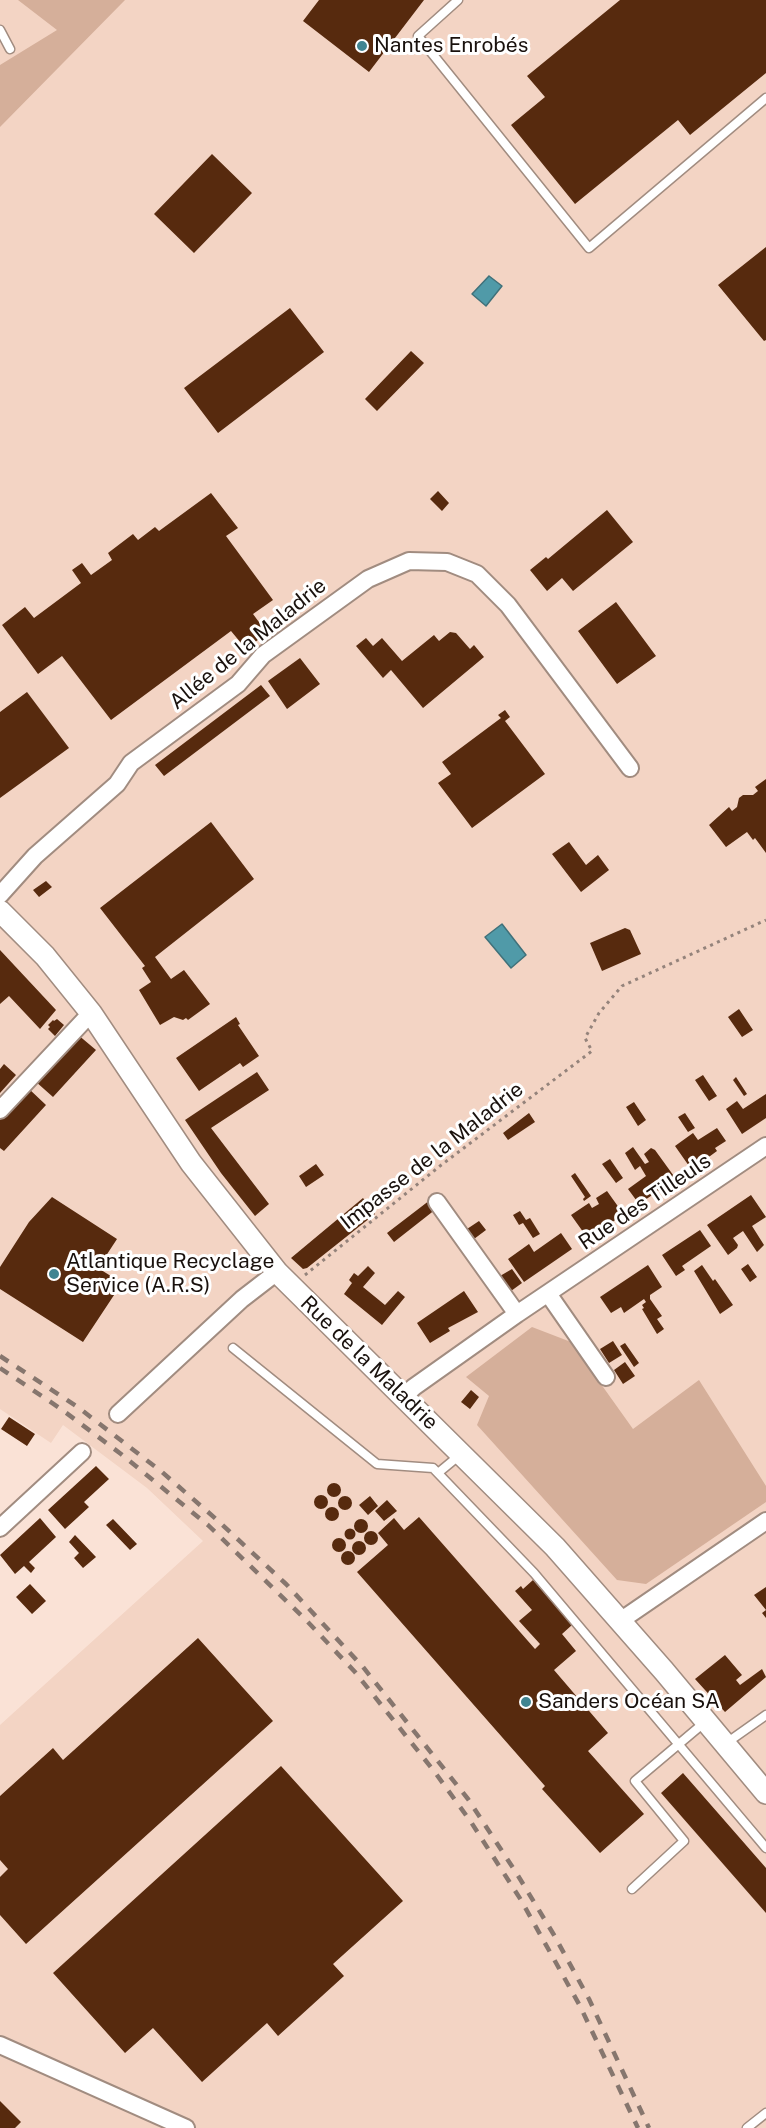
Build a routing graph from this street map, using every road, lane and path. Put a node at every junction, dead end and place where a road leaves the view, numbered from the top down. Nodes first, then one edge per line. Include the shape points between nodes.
1 (458, 0) edge
2 (0, 30) edge
3 (10, 49) dead end
4 (766, 98) edge
5 (630, 768) dead end
6 (0, 895) edge
7 (0, 911) edge
8 (766, 920) edge
9 (91, 1013) junction
10 (0, 1110) edge
11 (766, 1146) edge
12 (437, 1202) dead end
13 (277, 1272) junction
14 (292, 1287) junction
15 (549, 1295) junction
16 (517, 1314) junction
17 (233, 1347) dead end
18 (606, 1377) dead end
19 (404, 1396) junction
20 (118, 1414) dead end
21 (82, 1452) dead end
22 (461, 1454) junction
23 (438, 1473) junction
24 (766, 1521) edge
25 (0, 1528) edge
26 (620, 1621) junction
27 (766, 1715) edge
28 (706, 1722) junction
29 (678, 1744) junction
30 (725, 1744) junction
31 (766, 1793) edge
32 (766, 1848) edge
33 (632, 1889) dead end
34 (0, 2045) edge
35 (766, 2113) edge
36 (186, 2128) edge
37 (747, 2128) edge

1 - 4 lane via 418,36 589,248
2 - 3 lane
5 - 6 street, Allée de la Maladrie via 508,605 477,574 447,562 408,561 368,579 263,655 238,684 131,763 117,784 35,856
7 - 9 street, Rue de la Maladrie via 45,956
8 - 14 path, Impasse de la Maladrie via 622,986 599,1012 585,1038 592,1051 440,1166
9 - 10 street
9 - 13 street, Rue de la Maladrie via 191,1163
11 - 15 street, Rue des Tilleuls
12 - 16 street
13 - 14 street, Rue de la Maladrie
13 - 20 street
14 - 19 street, Rue de la Maladrie
15 - 16 street, Rue des Tilleuls
15 - 18 street
16 - 19 street, Rue des Tilleuls
17 - 23 lane via 377,1464 433,1468
19 - 22 street, Rue de la Maladrie
21 - 25 street
22 - 23 lane
22 - 26 street, Rue de la Maladrie via 555,1547
23 - 29 lane via 534,1573
24 - 26 street
26 - 28 street, Rue de la Maladrie
27 - 30 lane
28 - 29 lane
28 - 30 street, Rue de la Maladrie
29 - 32 lane
29 - 33 lane via 635,1781 684,1841
30 - 31 street, Rue de la Maladrie
34 - 36 street
35 - 37 lane

